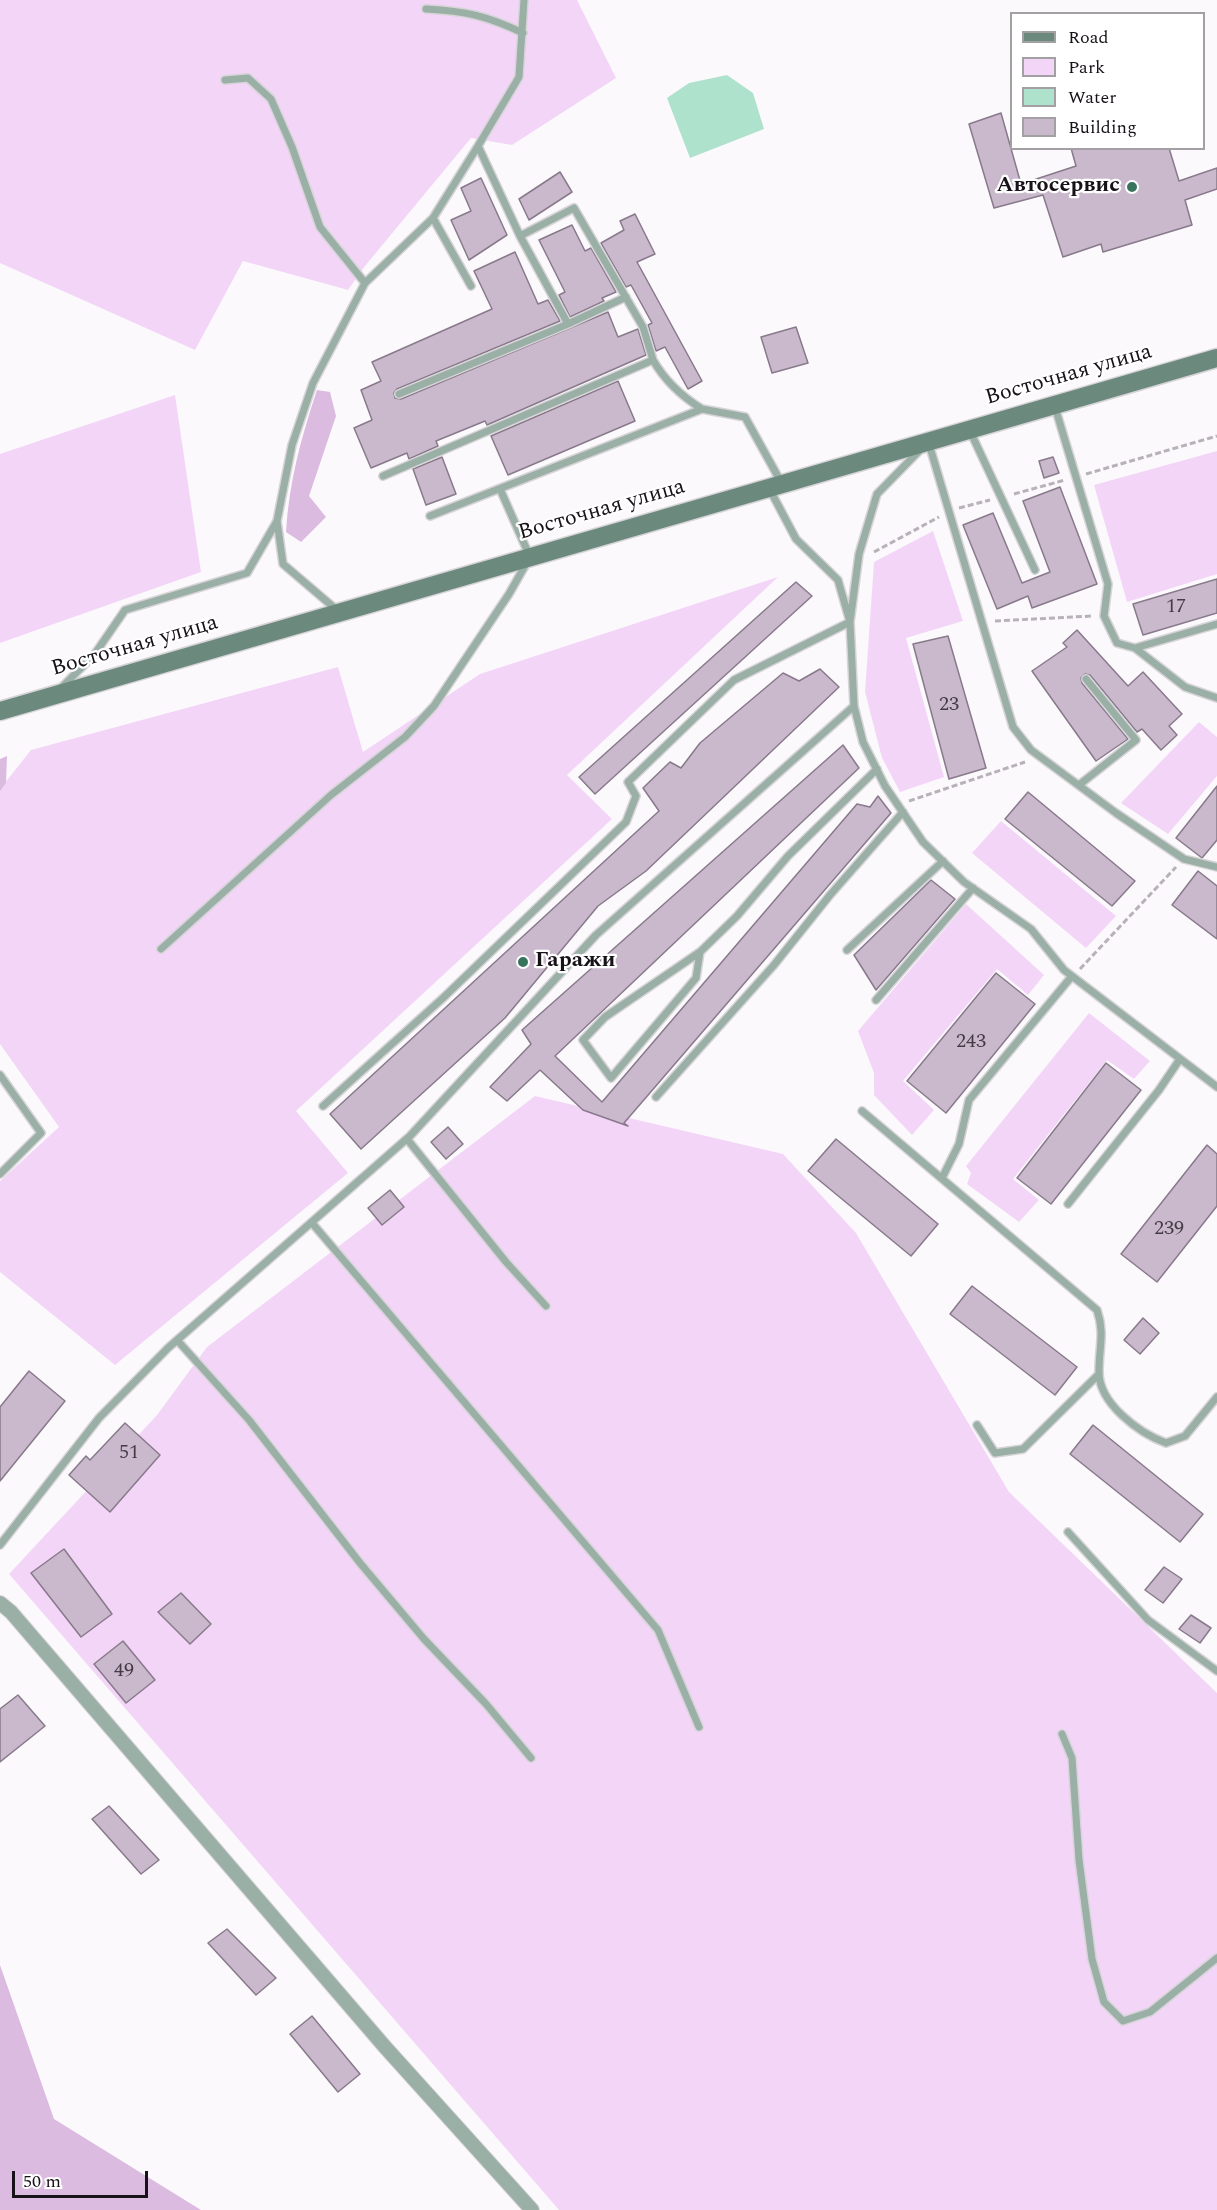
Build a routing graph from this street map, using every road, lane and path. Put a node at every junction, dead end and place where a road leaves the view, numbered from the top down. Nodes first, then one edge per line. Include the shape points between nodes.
1 (524, 0) edge
2 (426, 9) dead end
3 (523, 33) junction
4 (225, 80) dead end
5 (478, 146) junction
6 (433, 218) junction
7 (520, 236) junction
8 (365, 283) junction
9 (471, 286) dead end
10 (626, 297) junction
11 (568, 324) junction
12 (1217, 358) edge
13 (653, 360) junction
14 (399, 394) dead end
15 (1054, 405) junction
16 (702, 409) junction
17 (970, 430) junction
18 (1217, 436) edge
19 (928, 442) junction
20 (383, 476) dead end
21 (1076, 477) junction
22 (776, 486) junction
23 (500, 489) junction
24 (1001, 497) junction
25 (950, 511) junction
26 (430, 516) dead end
27 (277, 521) junction
28 (530, 557) junction
29 (858, 560) junction
30 (1035, 570) dead end
31 (339, 612) junction
32 (1104, 616) junction
33 (850, 622) junction
34 (982, 622) junction
35 (1217, 624) edge
36 (1135, 648) junction
37 (1086, 680) dead end
38 (53, 696) junction
39 (1217, 698) edge
40 (854, 706) junction
41 (0, 711) edge
42 (1041, 757) junction
43 (877, 770) junction
44 (1079, 785) junction
45 (898, 804) junction
46 (903, 812) junction
47 (1184, 860) junction
48 (943, 861) junction
49 (1217, 867) edge
50 (973, 888) junction
51 (161, 949) dead end
52 (848, 950) dead end
53 (700, 952) junction
54 (1072, 976) junction
55 (876, 1000) dead end
56 (1180, 1059) junction
57 (0, 1075) edge
58 (1217, 1087) edge
59 (656, 1097) dead end
60 (323, 1106) dead end
61 (862, 1111) dead end
62 (407, 1139) junction
63 (0, 1174) edge
64 (942, 1178) junction
65 (1068, 1204) dead end
66 (312, 1223) junction
67 (546, 1306) dead end
68 (177, 1340) junction
69 (1099, 1374) junction
70 (1217, 1397) edge
71 (977, 1425) dead end
72 (1068, 1532) dead end
73 (0, 1545) edge
74 (5, 1607) edge
75 (1217, 1671) edge
76 (699, 1727) dead end
77 (1062, 1734) dead end
78 (531, 1758) dead end
79 (1217, 1958) edge
80 (532, 2210) edge

1 - 3 lane
2 - 3 lane via 465,11
3 - 5 lane via 519,77
4 - 8 lane via 249,78 271,99 320,227
5 - 6 lane
5 - 7 lane
6 - 8 lane
6 - 9 lane
7 - 10 lane via 574,208
7 - 11 lane
8 - 27 lane via 313,383 292,445
10 - 11 lane
10 - 13 lane via 643,327
11 - 14 lane
12 - 15 main road, Восточная улица
13 - 16 lane via 683,397
13 - 20 lane
15 - 17 main road, Восточная улица
15 - 21 lane
16 - 22 lane via 745,417
16 - 23 lane
17 - 19 main road, Восточная улица
17 - 24 lane
18 - 21 path
19 - 22 main road, Восточная улица
19 - 25 lane
19 - 29 lane via 877,494
21 - 24 path
21 - 32 lane via 1108,584
22 - 28 main road, Восточная улица
22 - 33 lane via 796,539 838,580
23 - 26 lane
23 - 28 lane
24 - 25 path
24 - 30 lane
25 - 29 path
25 - 34 lane
27 - 31 lane via 283,564
27 - 38 lane via 247,573 125,610 94,655
28 - 31 main road, Восточная улица
28 - 51 lane via 434,706 412,730 331,795
29 - 33 lane
31 - 38 main road, Восточная улица
32 - 34 path
32 - 36 lane via 1117,643
33 - 40 lane
33 - 60 lane via 734,680 628,782 636,796 626,822
34 - 42 lane via 1013,727
35 - 36 lane
36 - 39 lane via 1185,687
37 - 44 lane via 1136,740
38 - 41 main road, Восточная улица
40 - 43 lane via 863,742
40 - 62 lane via 596,935
42 - 44 lane
42 - 45 path
43 - 45 lane
43 - 53 lane via 788,856
44 - 47 lane
45 - 46 lane
46 - 48 lane via 923,842
46 - 59 lane
47 - 49 lane
47 - 54 path
48 - 50 lane
48 - 52 lane
50 - 54 lane via 1031,929
50 - 55 lane
53 - 53 lane via 696,978 611,1078 583,1040 605,1017
54 - 56 lane
54 - 64 lane via 969,1100 959,1144
56 - 58 lane
56 - 65 lane
57 - 63 lane via 40,1133
61 - 64 lane
62 - 66 lane
62 - 67 lane
64 - 69 lane via 1097,1310 1103,1327
66 - 68 lane
66 - 76 lane via 658,1630
68 - 73 lane via 99,1418
68 - 78 lane via 249,1420 410,1622
69 - 70 lane via 1105,1397 1149,1436 1166,1443 1185,1436
69 - 71 lane via 1023,1449 995,1453
72 - 75 lane via 1148,1620
74 - 80 street via 385,2047
77 - 79 lane via 1072,1758 1079,1860 1092,1959 1104,2002 1123,2021 1150,2012

